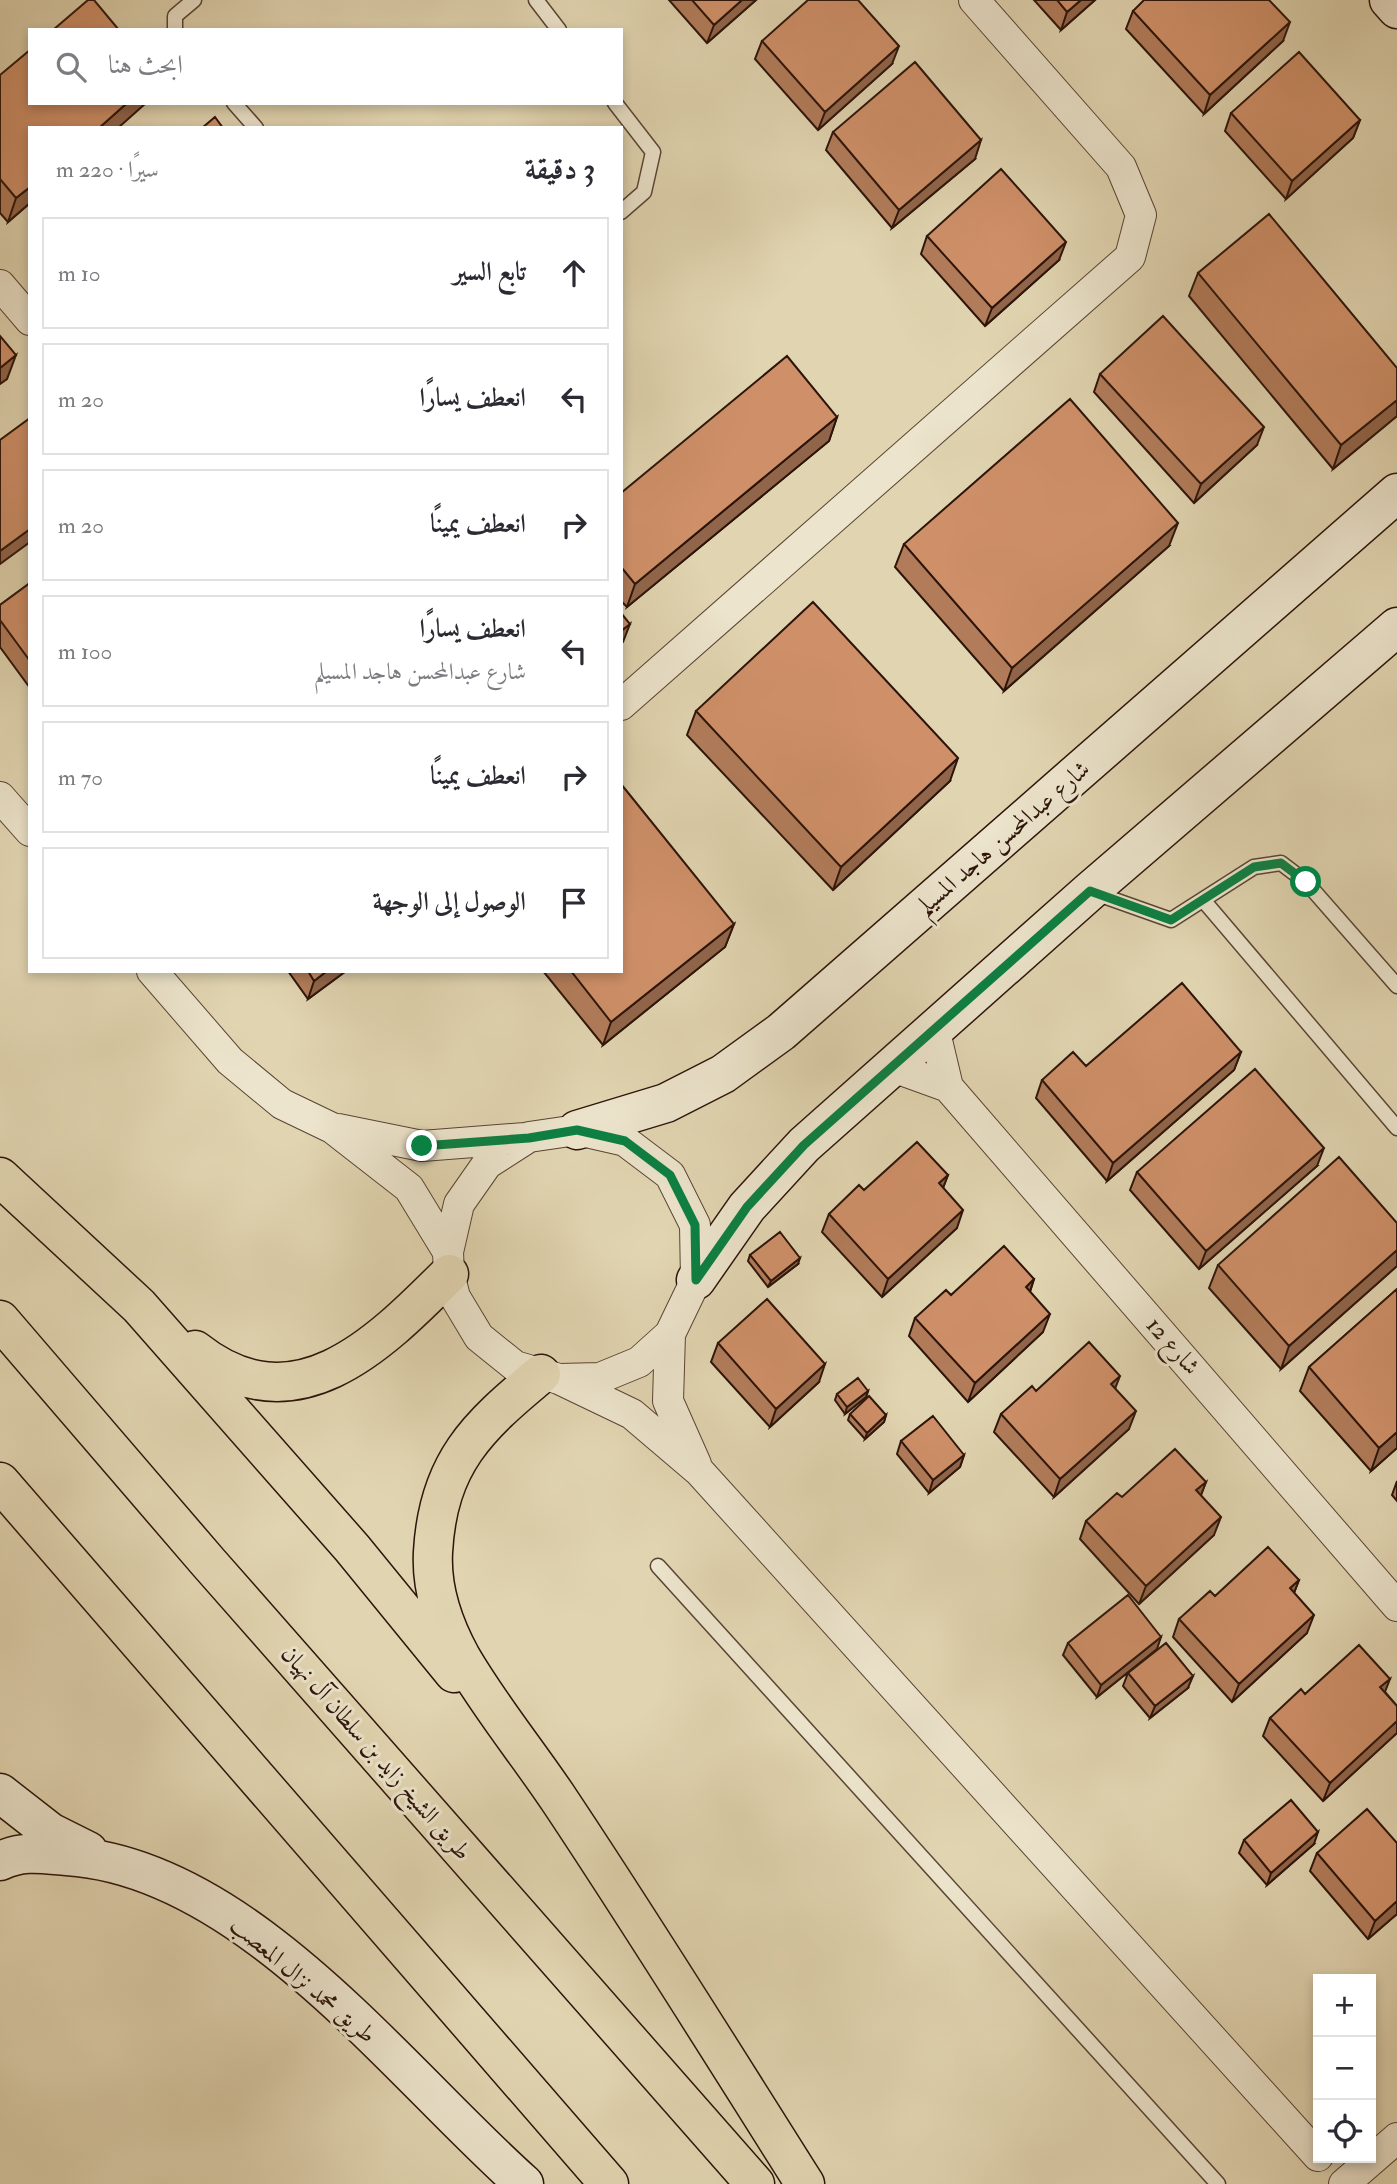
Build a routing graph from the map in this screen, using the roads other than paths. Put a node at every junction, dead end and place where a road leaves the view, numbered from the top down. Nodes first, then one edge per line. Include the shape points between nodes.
1 (194, 0) edge
2 (536, 0) edge
3 (974, 0) edge
4 (1389, 0) edge
5 (1397, 9) edge
6 (175, 28) edge
7 (557, 28) edge
8 (236, 105) edge
9 (617, 105) edge
10 (254, 126) edge
11 (623, 210) edge
12 (0, 285) edge
13 (28, 318) edge
14 (1397, 493) edge
15 (1397, 628) edge
16 (623, 703) edge
17 (0, 797) edge
18 (28, 829) edge
19 (1090, 891) junction
20 (1203, 901) junction
21 (154, 973) edge
22 (1397, 986) edge
23 (934, 1028) junction
24 (890, 1066) junction
25 (948, 1087) junction
26 (332, 1128) junction
27 (1397, 1128) edge
28 (577, 1130) junction
29 (529, 1138) junction
30 (0, 1177) edge
31 (448, 1263) junction
32 (696, 1280) junction
33 (139, 1306) junction
34 (0, 1320) edge
35 (670, 1335) junction
36 (550, 1377) junction
37 (699, 1471) junction
38 (0, 1482) edge
39 (658, 1566) dead end
40 (1397, 1606) edge
41 (0, 1793) edge
42 (561, 1802) junction
43 (101, 1858) junction
44 (0, 1861) edge
45 (1397, 2138) edge
46 (1313, 2150) edge
47 (1325, 2163) edge
48 (524, 2184) edge
49 (609, 2184) edge
50 (755, 2184) edge
51 (805, 2184) edge
52 (1218, 2184) edge
53 (1344, 2184) edge

1 - 6 lane via 175,16
2 - 7 lane
3 - 16 street via 1121,167 1141,215 1130,257
4 - 5 street
8 - 10 lane
9 - 11 lane via 653,152 644,192
12 - 13 street
14 - 28 street, شارع عبدالمحسن هاجد المسيلم via 780,1032 723,1074 666,1103
15 - 19 street
17 - 18 street
19 - 20 lane via 1171,920
19 - 23 street
20 - 22 lane via 1254,867 1281,863 1306,882
20 - 27 lane
21 - 26 street via 230,1061 282,1104
23 - 24 street
23 - 25 street, شارع 12
24 - 25 street, شارع 12
24 - 32 street via 804,1145 747,1207
25 - 40 street, شارع 12
26 - 29 street via 422,1146
26 - 31 street via 409,1188
28 - 29 street
28 - 32 street via 625,1141 670,1175 695,1225
29 - 31 street via 487,1164 459,1204
30 - 33 highway
31 - 33 highway via 374,1345 341,1367 278,1382 246,1380 210,1362
31 - 36 street via 455,1297 479,1337 515,1366
32 - 35 street
33 - 42 highway via 352,1548
34 - 50 highway, طريق الشيخ زايد بن سلطان آل نهيان
35 - 36 street via 639,1362 600,1378
35 - 37 street via 668,1401
36 - 37 street via 632,1414
36 - 42 highway via 474,1434 452,1468 439,1509 433,1553 438,1603 461,1657
37 - 46 street
38 - 49 highway
39 - 52 lane
41 - 43 street via 50,1832
42 - 51 highway
43 - 44 street, طريق محمد نزال المعصب via 18,1852
43 - 48 street, طريق محمد نزال المعصب via 175,1883 244,1925 344,2008
45 - 53 street
47 - 53 street

